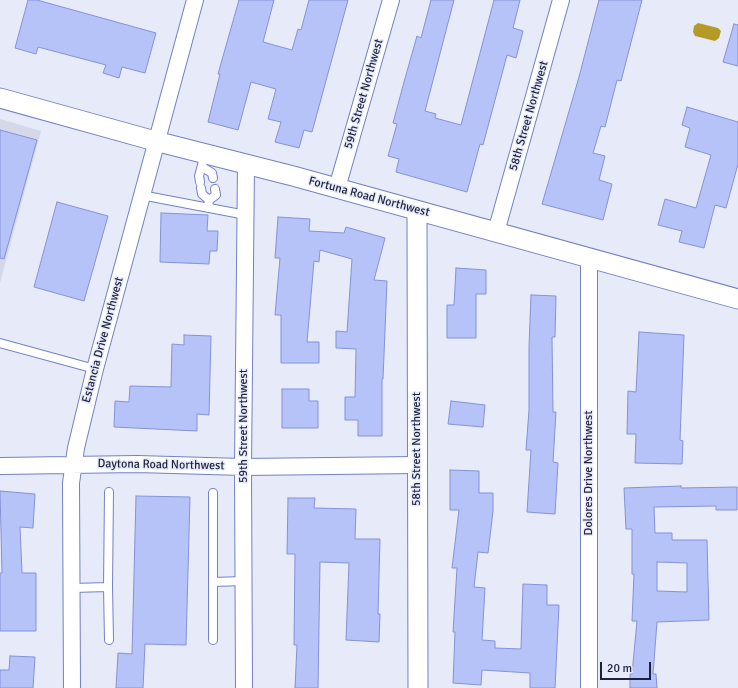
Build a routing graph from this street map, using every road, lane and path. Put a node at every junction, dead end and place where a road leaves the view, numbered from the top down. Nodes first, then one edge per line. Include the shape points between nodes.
1 (195, 0) edge
2 (391, 0) edge
3 (561, 0) edge
4 (0, 98) edge
5 (155, 141) junction
6 (204, 160) junction
7 (246, 164) junction
8 (213, 178) dead end
9 (337, 188) junction
10 (215, 189) dead end
11 (142, 195) junction
12 (209, 204) junction
13 (417, 211) junction
14 (246, 215) junction
15 (496, 232) junction
16 (589, 259) junction
17 (738, 298) edge
18 (0, 343) edge
19 (95, 369) junction
20 (74, 465) junction
21 (417, 465) junction
22 (0, 466) edge
23 (243, 466) junction
24 (109, 492) dead end
25 (213, 493) dead end
26 (244, 581) junction
27 (213, 582) junction
28 (108, 587) junction
29 (72, 588) junction
30 (109, 640) dead end
31 (213, 640) dead end
32 (72, 688) edge
33 (244, 688) edge
34 (418, 688) edge
35 (589, 688) edge

1 - 5 street, Estancia Drive Northwest
2 - 9 street, 59th Street Northwest
3 - 15 street, 58th Street Northwest
4 - 5 street, Fortuna Road Northwest
5 - 6 street, Fortuna Road Northwest
5 - 11 street, Estancia Drive Northwest
6 - 7 street, Fortuna Road Northwest
6 - 8 lane
6 - 12 lane via 199,176 200,185 202,194
7 - 9 street, Fortuna Road Northwest
7 - 14 street, 59th Street Northwest
9 - 13 street, Fortuna Road Northwest
10 - 12 lane via 216,195
11 - 12 lane
11 - 19 street, Estancia Drive Northwest
12 - 14 lane
13 - 15 street, Fortuna Road Northwest
13 - 21 street, 58th Street Northwest
14 - 23 street, 59th Street Northwest
15 - 16 street, Fortuna Road Northwest
16 - 17 street, Fortuna Road Northwest
16 - 35 street, Dolores Drive Northwest
18 - 19 lane
19 - 20 street, Estancia Drive Northwest
20 - 22 street, Daytona Road Northwest
20 - 23 street, Daytona Road Northwest
20 - 29 street, Estancia Drive Northwest via 71,483
21 - 23 street, Daytona Road Northwest
21 - 34 street, 58th Street Northwest
23 - 26 street, 59th Street Northwest
24 - 28 lane
25 - 27 lane
26 - 27 lane
26 - 33 street, 59th Street Northwest
27 - 31 lane
28 - 29 lane
28 - 30 lane
29 - 32 street, Estancia Drive Northwest

